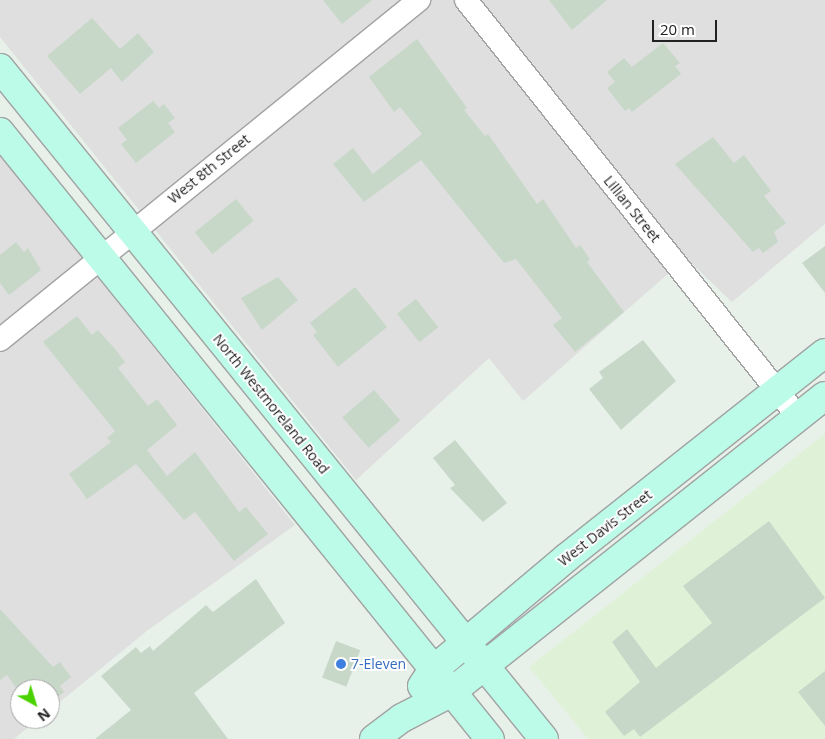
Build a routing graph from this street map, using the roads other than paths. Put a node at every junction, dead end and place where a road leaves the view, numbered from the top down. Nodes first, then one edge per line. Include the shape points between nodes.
1 (419, 0) edge
2 (466, 0) edge
3 (0, 68) edge
4 (0, 132) edge
5 (131, 232) junction
6 (98, 257) junction
7 (0, 340) edge
8 (825, 353) edge
9 (777, 392) junction
10 (825, 396) edge
11 (798, 417) junction
12 (464, 644) junction
13 (483, 667) junction
14 (432, 671) junction
15 (450, 693) junction
16 (402, 718) junction
17 (374, 739) edge
18 (490, 739) edge
19 (544, 739) edge

1 - 5 street, West 8th Street
2 - 9 street, Lillian Street
3 - 5 main road, North Westmoreland Road
4 - 6 main road
5 - 6 street, West 8th Street
5 - 12 main road, North Westmoreland Road
6 - 7 street, West 8th Street
6 - 14 main road
8 - 9 main road, West Davis Street
9 - 11 street, Lillian Street
9 - 12 main road, West Davis Street
10 - 11 main road, West Davis Street
11 - 13 main road, West Davis Street
12 - 13 main road, North Westmoreland Road
12 - 14 main road, West Davis Street
13 - 15 main road, West Davis Street
13 - 19 main road, North Westmoreland Road
14 - 15 main road
14 - 16 main road, West Davis Street
15 - 16 main road, West Davis Street
15 - 18 main road
16 - 17 main road, West Davis Street

